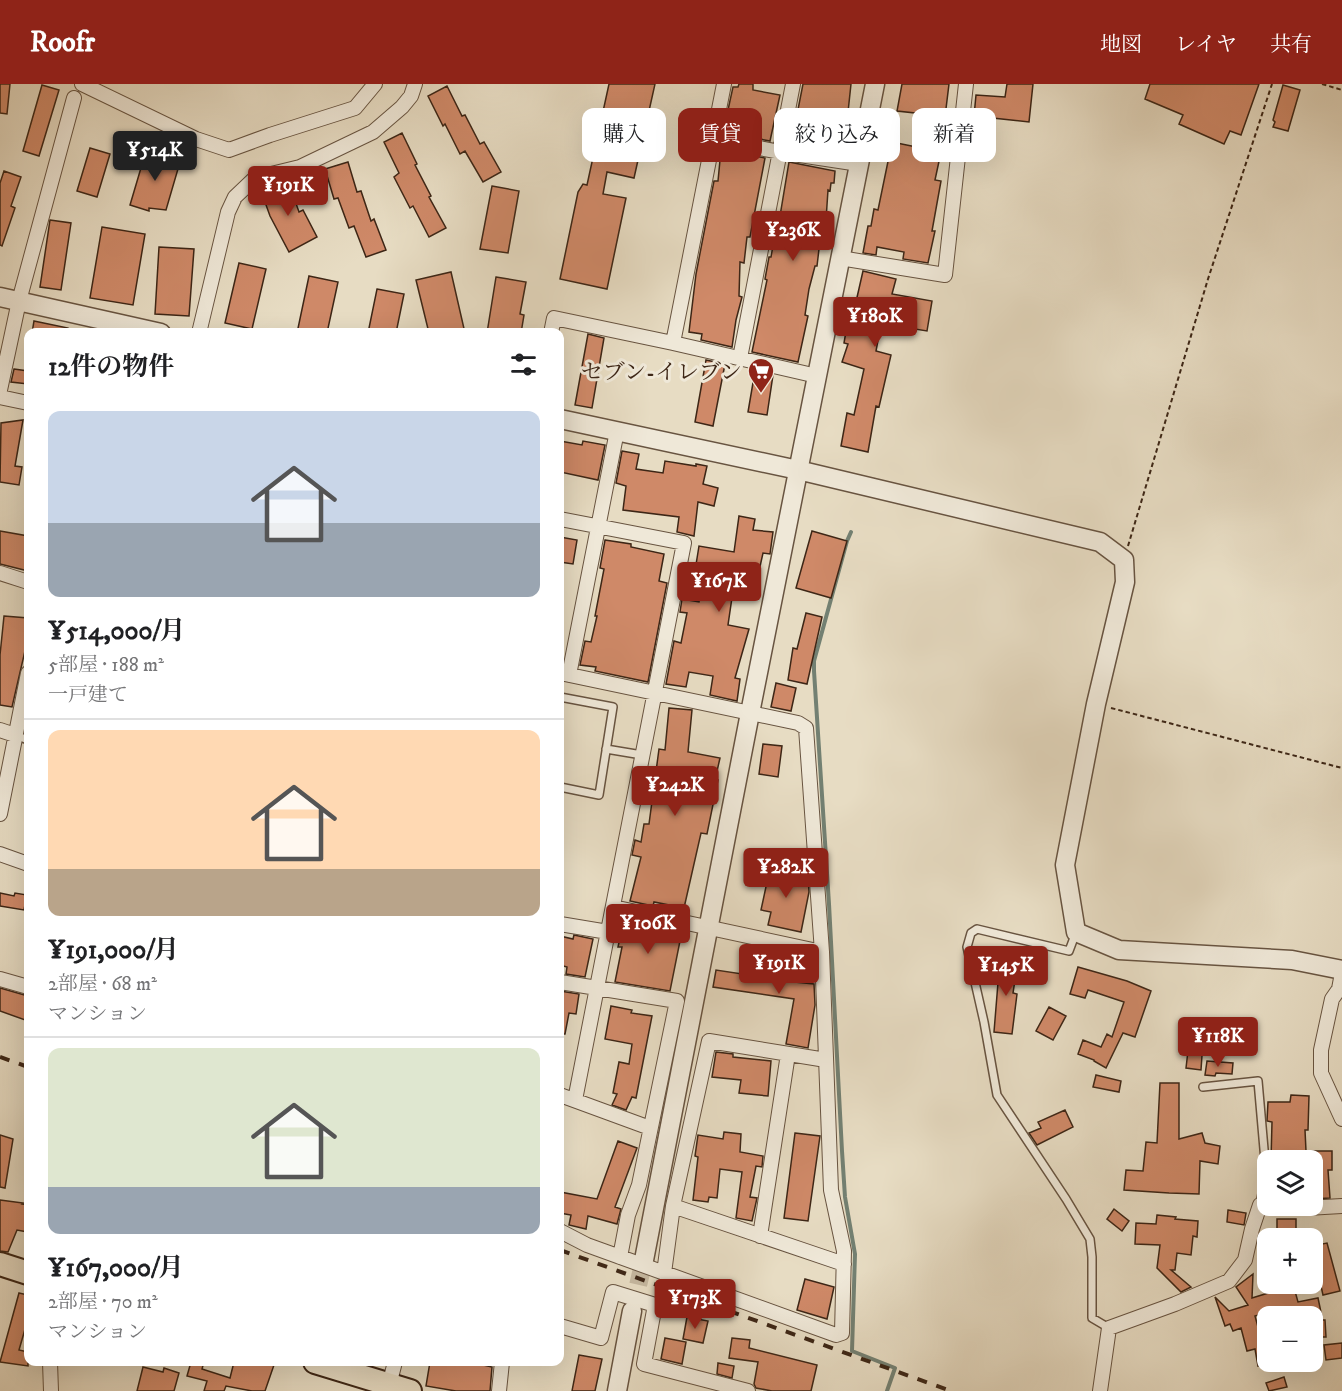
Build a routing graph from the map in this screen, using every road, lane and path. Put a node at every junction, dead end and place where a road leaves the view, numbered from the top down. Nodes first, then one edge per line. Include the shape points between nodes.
1 (82, 84) edge
2 (375, 84) edge
3 (415, 84) edge
4 (724, 84) edge
5 (793, 84) edge
6 (875, 84) edge
7 (966, 84) edge
8 (1272, 84) edge
9 (1322, 84) edge
10 (1342, 90) edge
11 (74, 98) dead end
12 (719, 108) edge
13 (788, 108) edge
14 (708, 162) edge
15 (778, 162) edge
16 (846, 162) edge
17 (859, 164) junction
18 (840, 258) junction
19 (0, 297) edge
20 (19, 301) junction
21 (139, 328) edge
22 (200, 328) edge
23 (552, 328) edge
24 (673, 343) junction
25 (740, 358) junction
26 (817, 376) junction
27 (0, 390) edge
28 (0, 397) edge
29 (24, 403) edge
30 (564, 420) edge
31 (617, 431) junction
32 (798, 470) junction
33 (564, 520) edge
34 (597, 526) junction
35 (1124, 560) junction
36 (0, 573) edge
37 (24, 581) edge
38 (564, 674) edge
39 (24, 692) edge
40 (654, 694) junction
41 (564, 698) edge
42 (1096, 705) junction
43 (750, 713) junction
44 (0, 730) edge
45 (15, 735) junction
46 (24, 738) edge
47 (606, 748) junction
48 (643, 755) junction
49 (1342, 768) edge
50 (564, 788) edge
51 (0, 814) edge
52 (0, 854) edge
53 (24, 863) edge
54 (613, 907) junction
55 (564, 925) edge
56 (708, 928) junction
57 (608, 932) junction
58 (1076, 932) junction
59 (822, 952) junction
60 (1342, 971) edge
61 (0, 979) edge
62 (564, 983) edge
63 (24, 986) edge
64 (597, 989) junction
65 (788, 1054) junction
66 (826, 1060) junction
67 (1203, 1087) dead end
68 (564, 1096) edge
69 (575, 1100) junction
70 (1342, 1117) edge
71 (650, 1128) junction
72 (1264, 1150) edge
73 (673, 1206) junction
74 (1342, 1206) edge
75 (1323, 1207) edge
76 (1260, 1216) edge
77 (564, 1233) edge
78 (760, 1236) junction
79 (620, 1257) junction
80 (644, 1260) tunnel mouth
81 (0, 1264) edge
82 (844, 1264) junction
83 (24, 1272) edge
84 (664, 1273) junction
85 (632, 1311) tunnel mouth
86 (564, 1327) edge
87 (1109, 1328) junction
88 (50, 1366) edge
89 (327, 1366) edge
90 (395, 1366) edge
91 (502, 1366) edge
92 (396, 1389) edge
93 (51, 1391) edge
94 (499, 1391) edge
95 (617, 1391) edge
96 (748, 1391) edge
97 (1100, 1391) edge

1 - 2 street via 196,139 229,150 355,108
3 - 22 street via 402,107 373,132 300,167 255,178 240,191 228,212
4 - 12 street
5 - 13 street
6 - 17 street
7 - 18 street via 945,275
8 - 35 path via 1208,279
9 - 10 path
11 - 20 street
14 - 24 street
15 - 25 street
16 - 17 street
17 - 18 street
18 - 26 street
19 - 20 street
20 - 21 street
20 - 27 street
23 - 24 street via 554,318
24 - 25 street
25 - 26 street
26 - 32 street
28 - 29 street
30 - 31 street
31 - 32 street
31 - 34 street
32 - 35 street via 1100,542
32 - 43 street
33 - 34 street
34 - 38 street
34 - 40 street via 684,543
35 - 42 street via 1125,582
36 - 37 street
38 - 40 street
39 - 45 street
40 - 43 street
40 - 48 street
41 - 47 lane via 613,707
42 - 49 path
42 - 58 street via 1065,865
43 - 56 street
43 - 59 street via 806,728
44 - 45 street
45 - 46 lane
45 - 51 street
47 - 48 lane
47 - 50 lane via 599,795
48 - 54 street
52 - 53 street
54 - 56 street
54 - 57 street
55 - 57 street
56 - 59 street
56 - 80 street
57 - 64 street
58 - 60 street via 1119,950 1292,960
58 - 87 lane via 1069,951 977,929 970,933 967,948 997,1095 1090,1239 1092,1318
59 - 66 street
60 - 70 street via 1321,1050 1320,1073
61 - 63 street
62 - 64 street
64 - 69 street
64 - 71 street via 677,1001
65 - 66 street
65 - 73 street via 709,1041
65 - 78 street
66 - 82 street via 831,1190
67 - 72 lane via 1258,1081
68 - 69 street
69 - 71 street
71 - 79 street
73 - 78 street
73 - 84 street
74 - 75 street
76 - 87 street via 1252,1229 1245,1260 1229,1281
77 - 79 street
78 - 82 street
79 - 84 street
81 - 83 main road
82 - 84 street via 842,1333 836,1335
85 - 95 street
86 - 96 street via 601,1338 613,1292 656,1305 644,1364
87 - 97 street
88 - 93 street
89 - 92 main road
90 - 92 street
91 - 94 street

